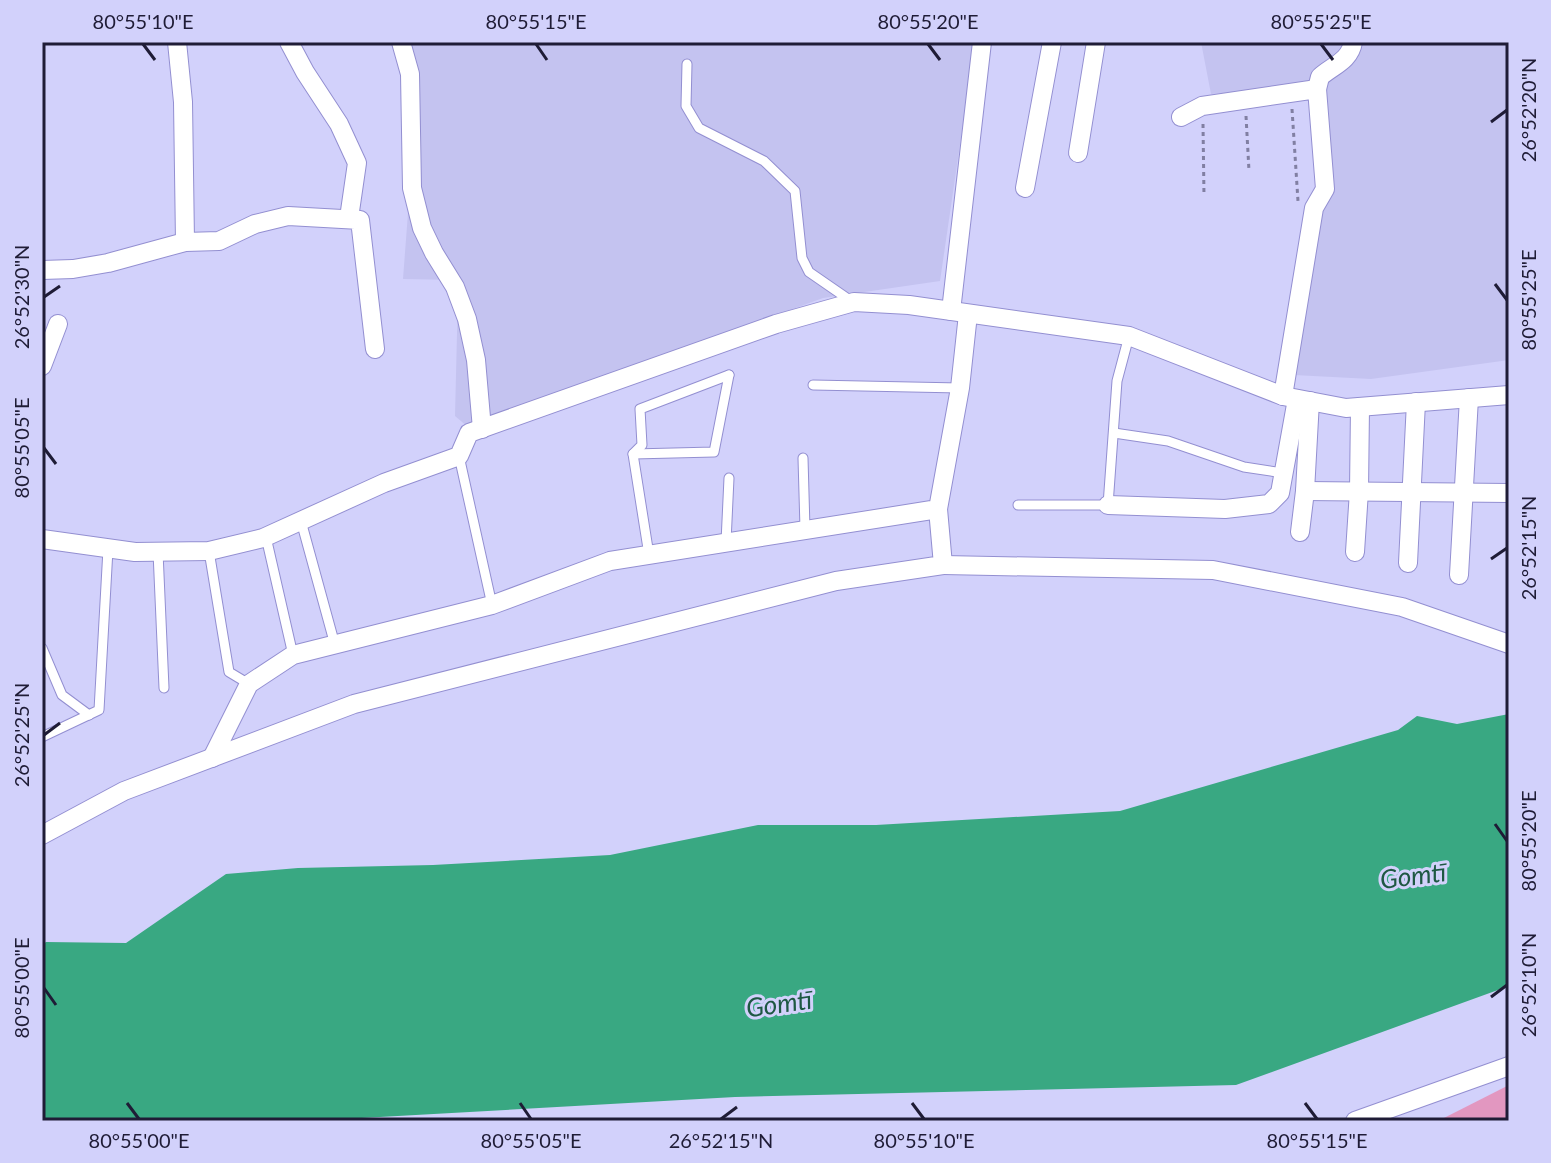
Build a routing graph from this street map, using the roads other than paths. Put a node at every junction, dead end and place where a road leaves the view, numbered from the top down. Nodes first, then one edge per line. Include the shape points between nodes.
1 (177, 42) edge
2 (289, 42) edge
3 (401, 42) edge
4 (982, 42) edge
5 (1052, 42) edge
6 (1096, 42) edge
7 (1353, 42) edge
8 (687, 64) dead end
9 (1317, 89) junction
10 (1181, 117) dead end
11 (1078, 153) dead end
12 (1025, 188) dead end
13 (349, 218) junction
14 (185, 242) junction
15 (42, 270) edge
16 (854, 302) junction
17 (960, 313) junction
18 (58, 324) dead end
19 (1129, 336) junction
20 (375, 349) dead end
21 (42, 366) edge
22 (813, 385) dead end
23 (960, 388) junction
24 (1509, 395) edge
25 (1469, 398) junction
26 (1296, 399) junction
27 (1416, 402) junction
28 (1360, 407) junction
29 (482, 429) junction
30 (1114, 433) junction
31 (633, 454) junction
32 (459, 456) junction
33 (803, 458) dead end
34 (1283, 473) junction
35 (729, 478) dead end
36 (1305, 491) junction
37 (1359, 491) junction
38 (1412, 492) junction
39 (1464, 493) junction
40 (1509, 493) edge
41 (1018, 505) dead end
42 (1108, 505) junction
43 (938, 509) junction
44 (301, 521) junction
45 (805, 529) junction
46 (1300, 532) dead end
47 (266, 537) junction
48 (42, 539) edge
49 (726, 542) junction
50 (108, 549) junction
51 (209, 551) junction
52 (158, 552) junction
53 (1355, 552) dead end
54 (649, 555) junction
55 (1408, 563) dead end
56 (943, 565) junction
57 (1459, 575) dead end
58 (492, 605) junction
59 (1509, 644) edge
60 (335, 645) junction
61 (42, 648) edge
62 (293, 655) junction
63 (249, 684) junction
64 (164, 688) dead end
65 (89, 715) junction
66 (42, 737) edge
67 (212, 758) junction
68 (42, 835) edge
69 (1509, 1066) edge
70 (1355, 1121) edge

1 - 14 street
2 - 13 street via 357,163
3 - 29 street via 410,74 412,188 422,228 467,319
4 - 17 street
5 - 12 street
6 - 11 street
7 - 9 street via 1340,64 1320,77
8 - 16 lane via 686,106 699,128 764,161 795,191 802,258 809,272
9 - 10 street via 1202,106
9 - 26 street via 1325,189 1314,208
13 - 14 street via 288,216 219,241
13 - 20 street via 360,220
14 - 15 street via 108,263
16 - 17 street
16 - 29 street via 776,324
17 - 19 street
17 - 23 street
18 - 21 street
19 - 26 street
19 - 30 lane via 1117,381
22 - 23 lane
23 - 43 street
24 - 25 street
25 - 27 street
25 - 39 street
26 - 28 street
26 - 34 street
26 - 36 street
27 - 28 street
27 - 38 street
28 - 37 street
29 - 32 street via 469,433
30 - 34 lane via 1168,441 1244,467
30 - 42 lane
31 - 31 lane via 714,452 729,375 640,409 642,445
31 - 54 lane
32 - 44 street
32 - 58 lane
33 - 45 lane
34 - 42 street via 1280,493 1269,504 1225,509
35 - 49 lane
36 - 37 street
36 - 46 street
37 - 38 street
37 - 53 street
38 - 39 street
38 - 55 street
39 - 40 street
39 - 57 street
41 - 42 lane
43 - 45 street
43 - 56 street
44 - 47 street
44 - 60 lane
45 - 49 street
47 - 51 street
47 - 62 lane
48 - 50 street
49 - 54 street
50 - 52 street
50 - 65 lane via 99,710
51 - 52 street
51 - 63 lane via 229,672
52 - 64 lane
54 - 58 street via 610,561
56 - 59 street via 1213,570 1402,607
56 - 67 street via 836,581 354,704
58 - 60 street
60 - 62 street
61 - 65 lane via 62,695
62 - 63 street
63 - 67 street
65 - 66 lane
67 - 68 street via 124,791
69 - 70 street

